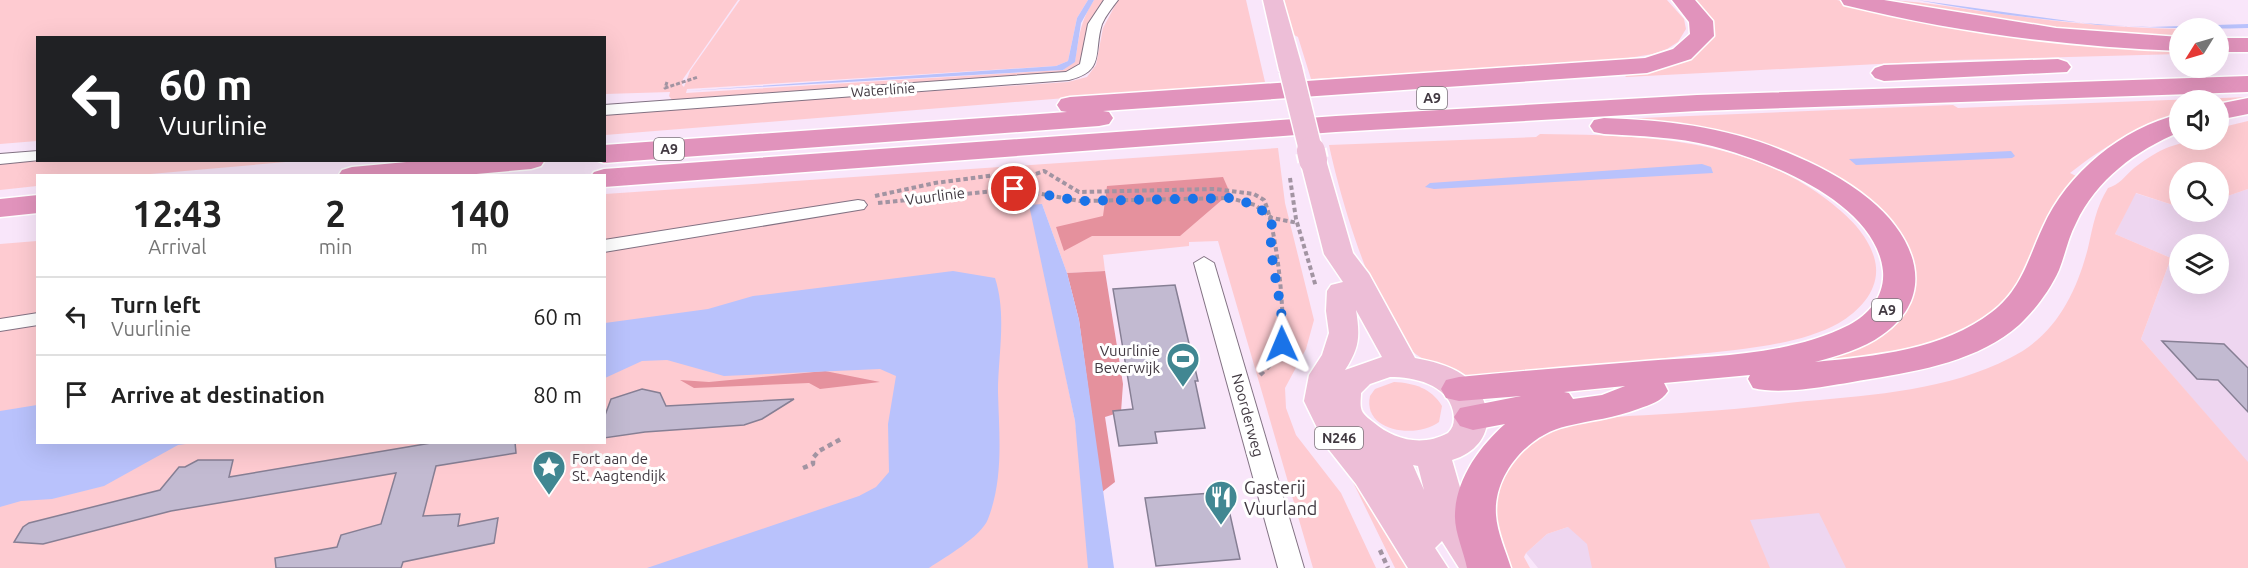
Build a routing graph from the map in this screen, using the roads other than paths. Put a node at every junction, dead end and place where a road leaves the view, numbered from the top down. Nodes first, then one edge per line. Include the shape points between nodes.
1 (1111, 0) edge
2 (1273, 0) edge
3 (1683, 0) edge
4 (1852, 0) edge
5 (2169, 43) edge
6 (2229, 45) edge
7 (2248, 45) edge
8 (2248, 63) edge
9 (2229, 64) edge
10 (2169, 65) edge
11 (2248, 84) edge
12 (2248, 106) edge
13 (606, 110) edge
14 (2229, 110) edge
15 (1336, 124) junction
16 (2169, 127) edge
17 (734, 143) junction
18 (606, 154) edge
19 (36, 156) edge
20 (0, 159) edge
21 (509, 162) edge
22 (374, 174) edge
23 (606, 178) edge
24 (36, 204) edge
25 (858, 205) road end
26 (0, 208) edge
27 (36, 227) edge
28 (0, 230) edge
29 (606, 246) edge
30 (1339, 254) junction
31 (1204, 263) dead end
32 (1342, 291) junction
33 (36, 319) edge
34 (0, 325) edge
35 (1388, 367) junction
36 (1650, 391) junction
37 (1466, 403) junction
38 (1387, 448) junction
39 (1432, 453) junction
40 (1291, 568) edge
41 (1428, 568) edge
42 (1438, 568) edge
43 (1479, 568) edge
44 (1489, 568) edge

1 - 13 street, Waterlinie via 1097,19 1092,54 1077,75
2 - 30 main road, N246, bridge via 1291,70 1301,165
3 - 17 highway, A9 via 1701,21 1702,36 1682,54 1647,65 1008,110 836,126
4 - 5 highway via 2006,28
6 - 7 highway
8 - 9 highway
10 - 17 highway, A9 via 1974,68 1701,82
11 - 15 highway, A9 via 1697,103
12 - 14 highway
15 - 23 highway, A9
15 - 37 highway, A9 via 1588,125 1700,135 1758,151 1823,181 1863,209 1894,248 1901,276 1896,298 1880,319 1844,341 1786,356
16 - 36 highway via 2130,145 2106,162 2077,192 2060,223 2041,274 2024,298 2004,320 1964,343 1918,358 1844,371
17 - 18 highway, A9
19 - 20 street
21 - 22 highway
24 - 26 highway
25 - 29 street
27 - 28 highway
30 - 32 main road, N246 via 1336,270
30 - 35 main road, N246 via 1354,273 1384,334
31 - 40 street, Noorderweg
32 - 35 main road, N246 via 1361,331
32 - 41 main road, N246 via 1345,333 1338,356 1325,375 1321,401 1338,437 1369,475
33 - 34 street
35 - 37 main road via 1424,370 1444,378
35 - 38 main road, N246 via 1358,376 1347,386 1342,399 1344,413 1353,427
36 - 37 highway via 1514,407
36 - 44 highway via 1607,406 1558,414 1524,429 1499,451 1481,484 1475,515
37 - 39 main road, N246 via 1471,429 1449,448
38 - 39 main road, N246
38 - 42 main road
39 - 43 main road via 1452,525

